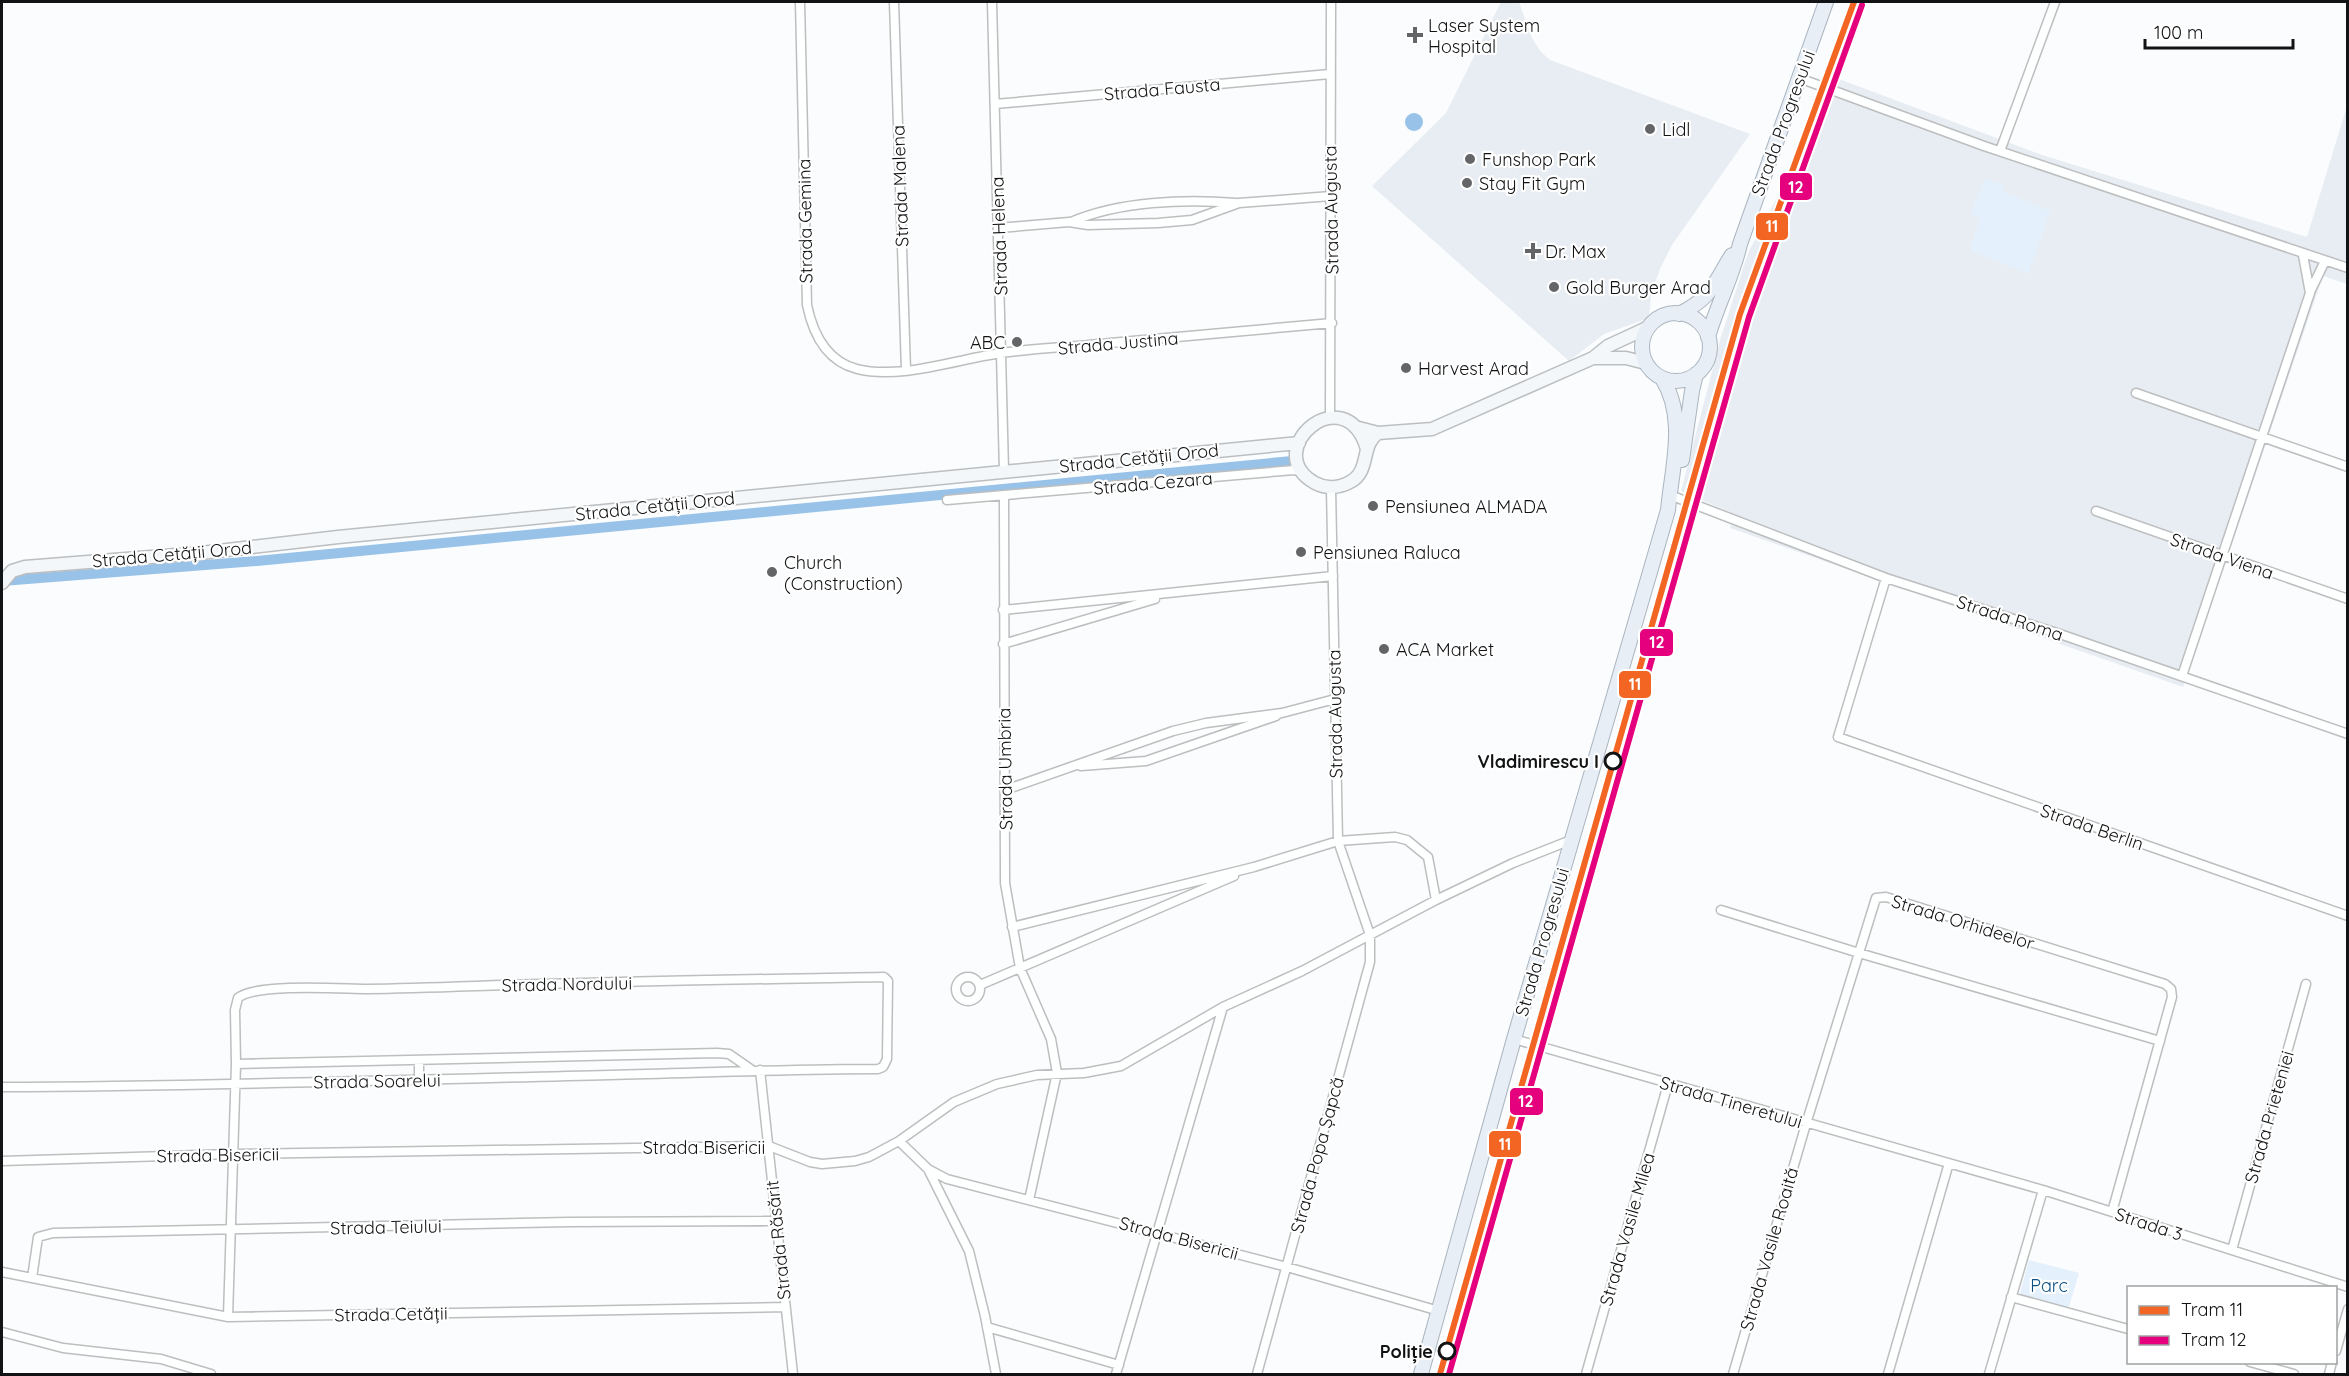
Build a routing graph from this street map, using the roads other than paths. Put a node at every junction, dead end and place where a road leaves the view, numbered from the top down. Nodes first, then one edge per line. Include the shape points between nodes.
1 (800, 2) edge
2 (894, 2) edge
3 (992, 2) edge
4 (1331, 2) edge
5 (1826, 2) edge
6 (2055, 2) edge
7 (1330, 74) junction
8 (1799, 78) junction
9 (995, 104) junction
10 (2000, 151) junction
11 (1331, 196) junction
12 (1239, 203) junction
13 (1069, 222) junction
14 (999, 228) junction
15 (1740, 244) junction
16 (2303, 255) junction
17 (2325, 261) junction
18 (2348, 268) edge
19 (2310, 293) junction
20 (1679, 314) junction
21 (1332, 323) junction
22 (1649, 327) junction
23 (1708, 337) junction
24 (1002, 353) junction
25 (1593, 358) junction
26 (1646, 363) junction
27 (906, 370) junction
28 (1696, 374) junction
29 (1662, 378) junction
30 (2136, 393) dead end
31 (1330, 418) junction
32 (1355, 427) junction
33 (1378, 433) junction
34 (2262, 437) junction
35 (1299, 443) junction
36 (1367, 449) junction
37 (2348, 467) edge
38 (1004, 471) junction
39 (1303, 471) junction
40 (1331, 488) junction
41 (1004, 496) junction
42 (1675, 497) junction
43 (947, 500) dead end
44 (1668, 510) junction
45 (2096, 511) dead end
46 (2222, 556) junction
47 (1333, 576) junction
48 (1886, 578) junction
49 (2, 583) edge
50 (1176, 593) junction
51 (2348, 599) edge
52 (1003, 610) junction
53 (1003, 644) junction
54 (2182, 676) junction
55 (1335, 699) junction
56 (1282, 713) junction
57 (2348, 734) edge
58 (1075, 766) junction
59 (1005, 790) junction
60 (1571, 840) junction
61 (1338, 841) junction
62 (1254, 867) junction
63 (1436, 900) junction
64 (1720, 910) dead end
65 (2348, 916) edge
66 (1012, 927) junction
67 (1370, 935) junction
68 (1859, 953) junction
69 (1020, 968) junction
70 (2306, 984) dead end
71 (980, 985) dead end
72 (1223, 1007) junction
73 (1514, 1039) junction
74 (2160, 1041) junction
75 (419, 1060) junction
76 (236, 1064) junction
77 (878, 1069) joint
78 (756, 1070) junction
79 (1057, 1073) junction
80 (420, 1080) junction
81 (235, 1083) junction
82 (1668, 1084) junction
83 (2, 1088) edge
84 (1806, 1124) junction
85 (899, 1142) junction
86 (769, 1146) junction
87 (232, 1154) junction
88 (2, 1161) edge
89 (1949, 1163) junction
90 (928, 1169) junction
91 (2043, 1190) junction
92 (1029, 1200) junction
93 (2112, 1212) junction
94 (776, 1221) junction
95 (232, 1230) junction
96 (1158, 1232) junction
97 (2232, 1250) junction
98 (1287, 1267) junction
99 (2, 1272) edge
100 (32, 1278) junction
101 (2348, 1287) edge
102 (2011, 1297) junction
103 (785, 1307) junction
104 (2348, 1309) edge
105 (1439, 1311) junction
106 (228, 1317) junction
107 (987, 1327) junction
108 (2127, 1329) edge
109 (2, 1332) edge
110 (2337, 1348) edge
111 (2257, 1364) edge
112 (1119, 1365) junction
113 (211, 1374) edge
114 (793, 1374) edge
115 (996, 1374) edge
116 (1116, 1374) edge
117 (1257, 1374) edge
118 (1421, 1374) edge
119 (1586, 1374) edge
120 (1733, 1374) edge
121 (1888, 1374) edge
122 (1989, 1374) edge
123 (2294, 1374) edge

1 - 27 street, Strada Gemina via 810,320 829,354 844,365 871,371
2 - 27 street, Strada Malena
3 - 9 street, Strada Helena
4 - 7 street, Strada Augusta
5 - 8 main road, Strada Progresului
6 - 10 street
7 - 9 street, Strada Fausta
7 - 11 street, Strada Augusta
8 - 10 street
8 - 15 main road, Strada Progresului
9 - 14 street, Strada Helena
10 - 16 street
11 - 12 street
11 - 21 street, Strada Augusta
12 - 13 street via 1160,204 1087,215
12 - 13 street via 1200,218 1158,223
13 - 14 street
14 - 24 street, Strada Helena
15 - 20 main road, Strada Progresului via 1707,296
15 - 23 main road, Strada Progresului
16 - 17 street
16 - 19 street
17 - 18 street
17 - 19 street
19 - 34 street
20 - 22 main road via 1663,316
20 - 23 main road via 1697,321
21 - 24 street, Strada Justina
21 - 31 street, Strada Augusta
22 - 25 street via 1608,346
22 - 26 main road via 1642,344
23 - 28 main road via 1708,357
24 - 27 street, Strada Justina
24 - 38 street, Strada Helena
25 - 26 street via 1626,358
25 - 33 street via 1440,426
26 - 29 main road
28 - 29 main road via 1683,380
28 - 42 main road, Strada Progresului
29 - 44 main road, Strada Progresului via 1675,411 1676,443
30 - 34 street
31 - 32 street
31 - 35 street via 1311,425
32 - 33 street
32 - 36 street
33 - 36 street
34 - 37 street
34 - 46 street
35 - 38 street, Strada Cetății Orod
35 - 39 street
36 - 40 street via 1364,466 1353,481
38 - 49 street, Strada Cetății Orod via 201,553 26,567 12,571
39 - 40 street via 1315,483
39 - 41 street, Strada Cezara
40 - 47 street, Strada Augusta
41 - 43 street, Strada Cezara
41 - 52 street
42 - 44 main road, Strada Progresului
42 - 48 street, Strada Roma
44 - 60 main road, Strada Progresului
45 - 46 street, Strada Viena
46 - 51 street, Strada Viena
46 - 54 street
47 - 50 street
47 - 55 street, Strada Augusta
48 - 54 street, Strada Roma
48 - 65 street, Strada Berlin via 1838,737
50 - 52 street
50 - 53 street
52 - 53 street, Strada Umbria
53 - 59 street, Strada Umbria
54 - 57 street, Strada Roma
55 - 56 street
55 - 61 street, Strada Augusta
56 - 58 street via 1173,730
56 - 58 street via 1146,761
58 - 59 street
59 - 66 street, Strada Umbria via 1005,883
60 - 63 street
60 - 73 main road, Strada Progresului
61 - 62 street
61 - 63 street via 1395,837 1407,840 1428,857
61 - 67 street, Strada Augusta
62 - 66 street
62 - 69 street
63 - 67 street
64 - 68 street
66 - 69 street, Strada Umbria
67 - 72 street
67 - 98 street, Strada Popa Șapcă via 1370,962
68 - 74 street
68 - 74 street, Strada Orhideelor via 1873,903 1876,898 1886,897 2164,984 2171,989 2172,997
68 - 84 street, Strada Orhideelor
69 - 71 street
69 - 79 street, Strada Umbria via 1051,1039
70 - 97 street, Strada Prieteniei
72 - 79 street via 1121,1066
72 - 96 street
73 - 82 street, Strada Tineretului
73 - 105 main road, Strada Progresului
74 - 93 street
75 - 76 street, Strada Soarelui
75 - 78 street, Strada Soarelui via 717,1053 729,1054
75 - 80 street
76 - 77 street, Strada Nordului via 236,1003 240,996 260,990 884,977 888,981 887,1059
76 - 81 street, Strada Nordului
77 - 78 street, Strada Soarelui
78 - 80 street, Strada Soarelui
78 - 86 street, Strada Răsărit
79 - 85 street via 1017,1078 966,1096
79 - 92 street
80 - 81 street, Strada Soarelui
81 - 83 street, Strada Soarelui
81 - 87 street, Strada Nordului
82 - 84 street, Strada Tineretului
82 - 119 street, Strada Vasile Milea
84 - 89 street, Strada Tineretului
84 - 120 street, Strada Vasile Roaită
85 - 86 street, Strada Bisericii via 869,1157 831,1164 810,1162
85 - 90 street, Strada Bisericii
86 - 87 street, Strada Bisericii
86 - 94 street, Strada Răsărit
87 - 88 street, Strada Bisericii
87 - 95 street, Strada Nordului
89 - 91 street, Strada 3
89 - 121 street
90 - 92 street, Strada Bisericii via 947,1179
90 - 107 street via 969,1251
91 - 93 street, Strada 3
91 - 102 street
92 - 96 street, Strada Bisericii
93 - 97 street, Strada 3
94 - 95 street, Strada Teiului
94 - 103 street, Strada Răsărit
95 - 100 street, Strada Teiului via 42,1235 37,1241
95 - 106 street, Strada Nordului
96 - 98 street, Strada Bisericii
96 - 112 street
97 - 101 street, Strada 3
98 - 105 street, Strada Bisericii
98 - 117 street, Strada Popa Șapcă
99 - 100 street, Strada Cetății
100 - 106 street, Strada Cetății
102 - 108 street
102 - 122 street
103 - 106 street, Strada Cetății
103 - 114 street, Strada Răsărit
104 - 110 street
105 - 118 main road, Strada Progresului
107 - 112 street
107 - 115 street
109 - 113 street via 63,1348 160,1359
111 - 123 street
112 - 116 street

